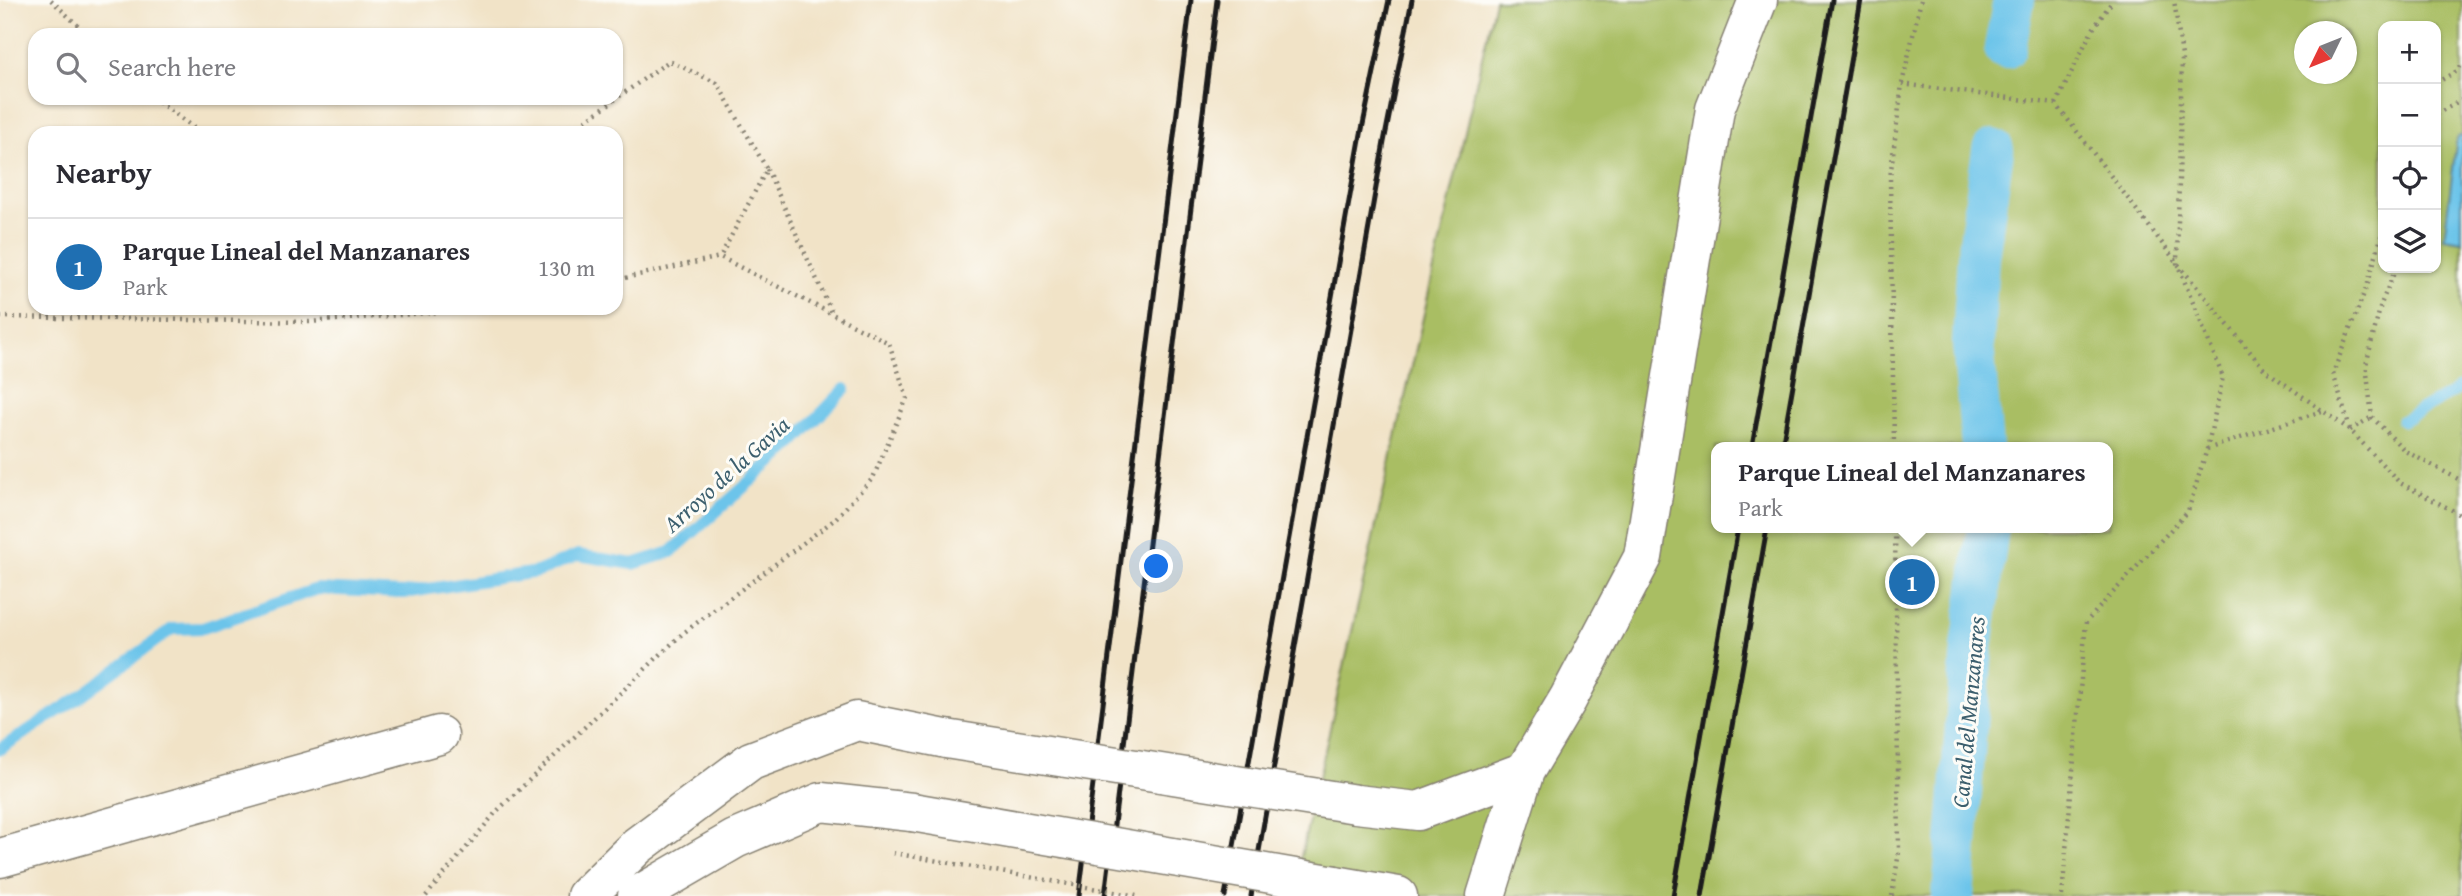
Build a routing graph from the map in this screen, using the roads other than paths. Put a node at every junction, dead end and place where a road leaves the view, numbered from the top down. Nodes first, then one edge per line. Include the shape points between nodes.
1 (1758, 0) edge
2 (439, 735) dead end
3 (1525, 771) junction
4 (0, 858) edge
5 (586, 896) edge
6 (637, 896) edge
7 (1398, 896) edge
8 (1486, 896) edge

1 - 3 lane via 1715,109 1643,557
2 - 4 lane
3 - 5 lane, bridge via 1418,811 946,739 857,721 751,761 637,846
3 - 8 lane
6 - 7 lane, bridge via 735,839 821,802 912,812

